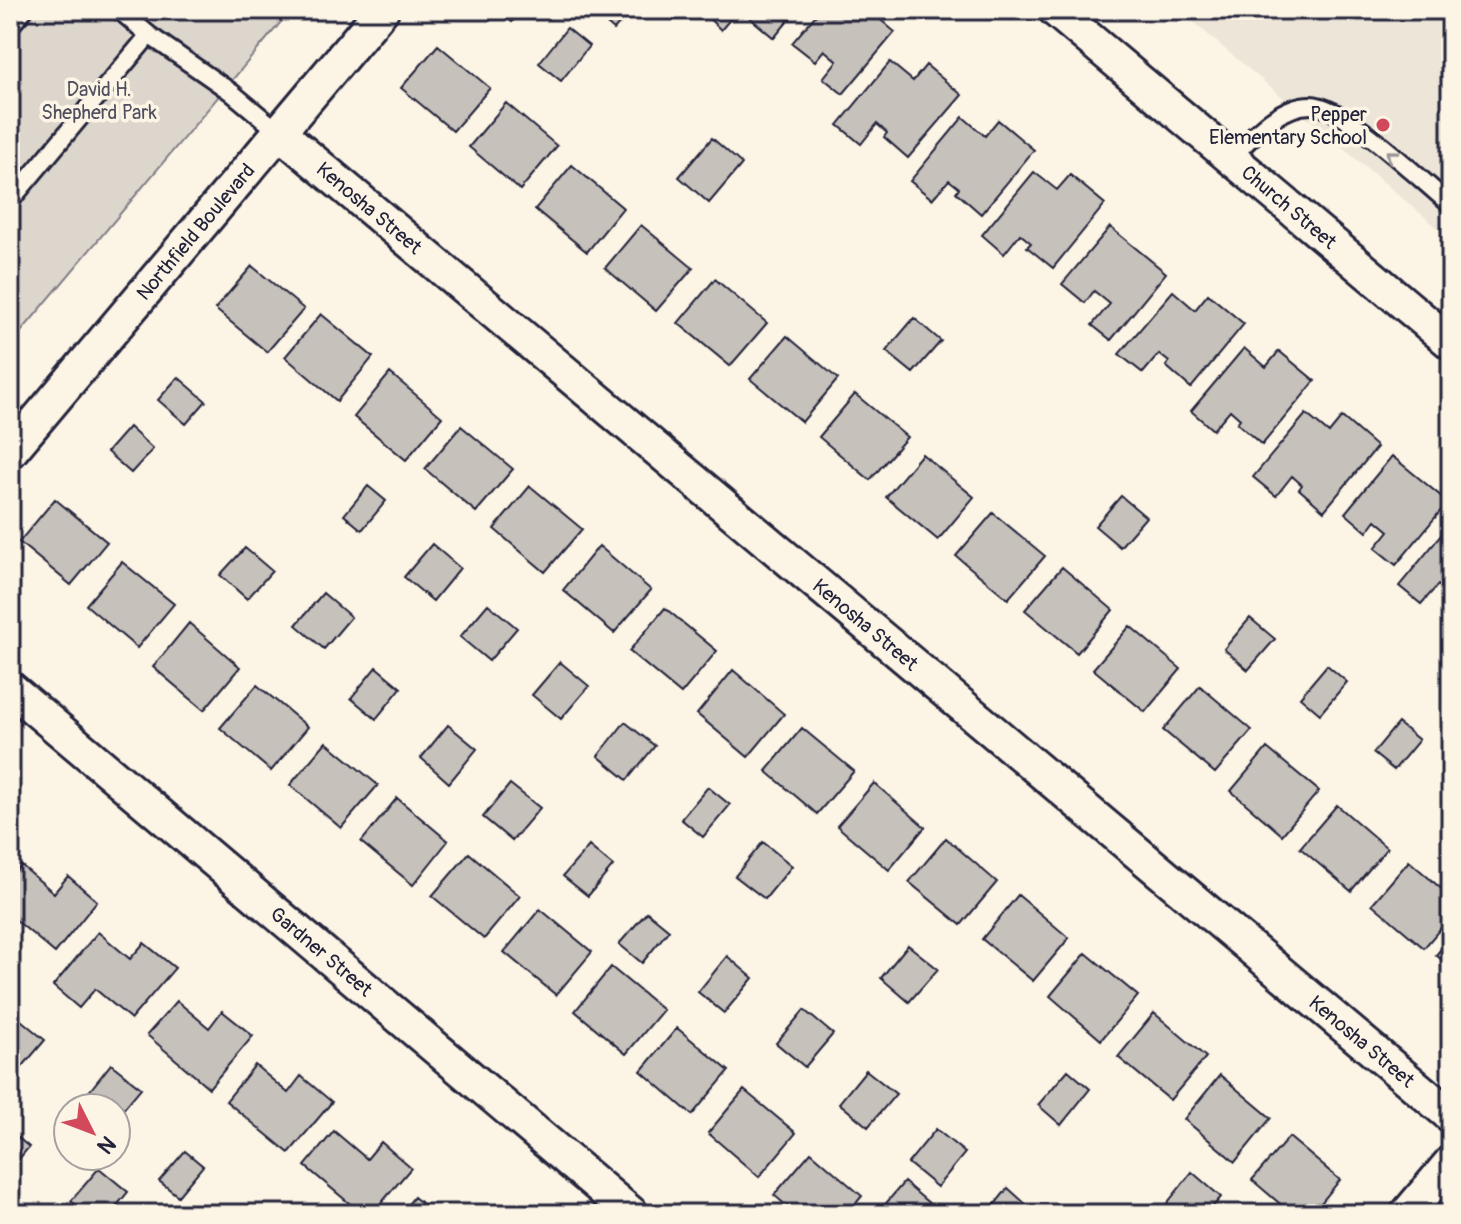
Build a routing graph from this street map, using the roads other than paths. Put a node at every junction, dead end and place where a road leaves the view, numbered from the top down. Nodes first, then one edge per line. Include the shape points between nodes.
1 (24, 10) edge
2 (119, 10) edge
3 (382, 10) edge
4 (1055, 10) edge
5 (10, 26) edge
6 (149, 35) junction
7 (279, 132) junction
8 (1230, 159) junction
9 (10, 201) edge
10 (1451, 205) edge
11 (1451, 343) edge
12 (10, 452) edge
13 (10, 688) edge
14 (1451, 1116) edge
15 (1451, 1162) edge
16 (632, 1214) edge
17 (1407, 1214) edge

1 - 5 lane
2 - 6 lane
3 - 7 street, Northfield Boulevard
4 - 8 street, Church Street
6 - 7 lane
6 - 9 lane
7 - 12 street, Northfield Boulevard
7 - 14 street, Kenosha Street
10 -> 8 lane via 1356,126 1325,108 1289,110
8 - 11 street, Church Street
13 - 16 street, Gardner Street
15 - 17 street

